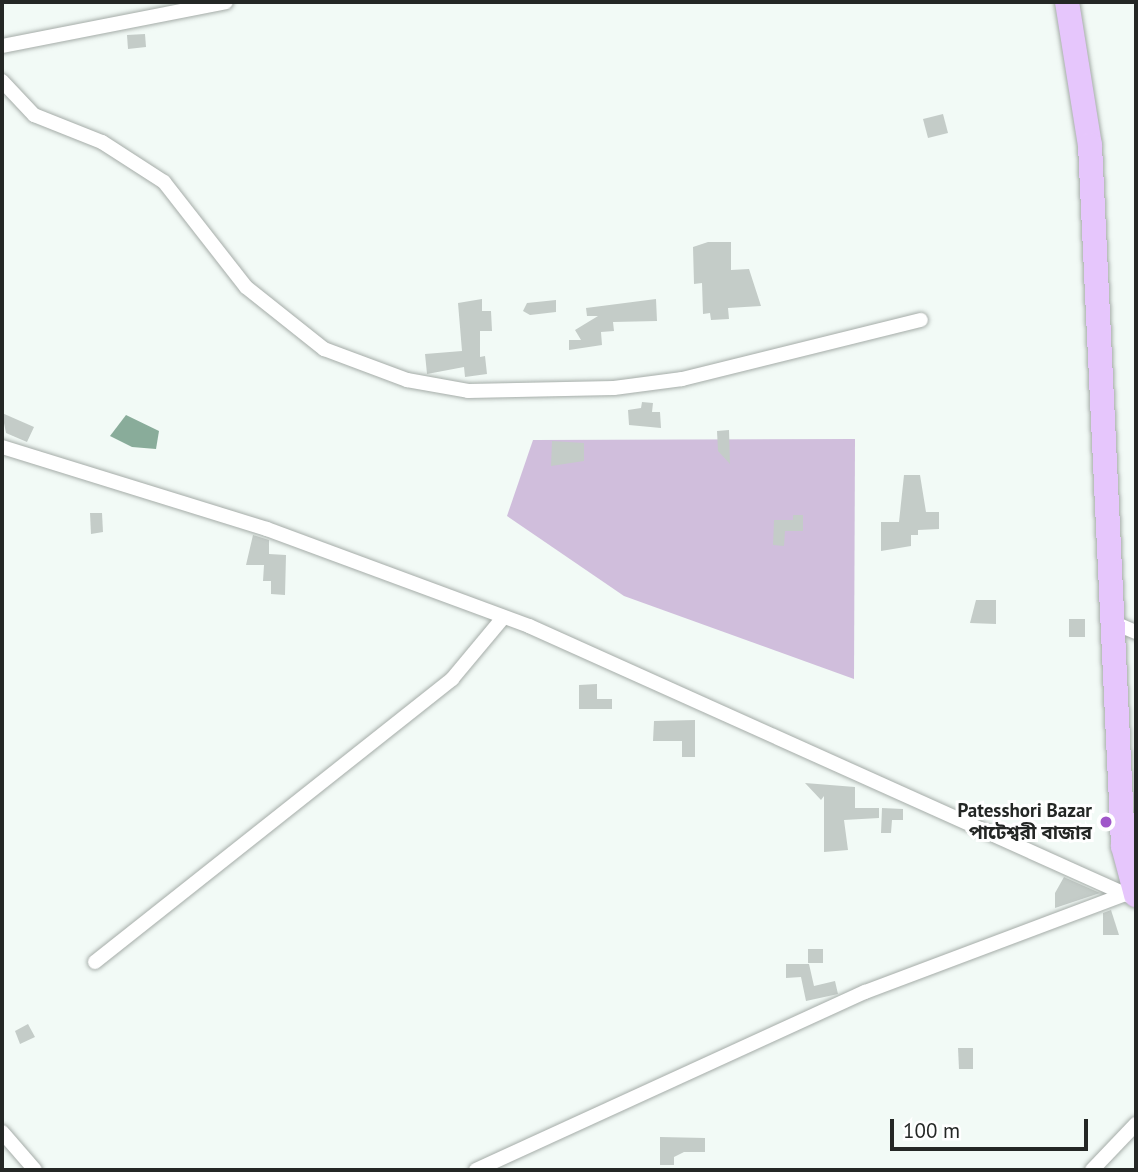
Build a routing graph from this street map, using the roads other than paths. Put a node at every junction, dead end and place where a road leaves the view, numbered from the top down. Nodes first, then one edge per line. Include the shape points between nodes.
1 (226, 2) edge
2 (1067, 2) edge
3 (2, 46) edge
4 (2, 81) edge
5 (921, 320) dead end
6 (2, 447) edge
7 (502, 619) junction
8 (1112, 622) junction
9 (1136, 632) edge
10 (1134, 896) edge
11 (95, 962) dead end
12 (1136, 1124) edge
13 (2, 1132) edge
14 (35, 1170) edge
15 (476, 1170) edge
16 (1092, 1170) edge

1 - 3 street
2 - 8 highway via 1090,145
4 - 5 street via 34,115 102,142 164,182 246,287 324,349 407,380 468,391 614,388 682,379
6 - 7 street via 267,528
7 - 10 street via 529,626 861,771
7 - 11 street via 452,678
8 - 9 street
8 - 10 highway via 1123,846
10 - 15 street via 865,992
12 - 16 street
13 - 14 street

